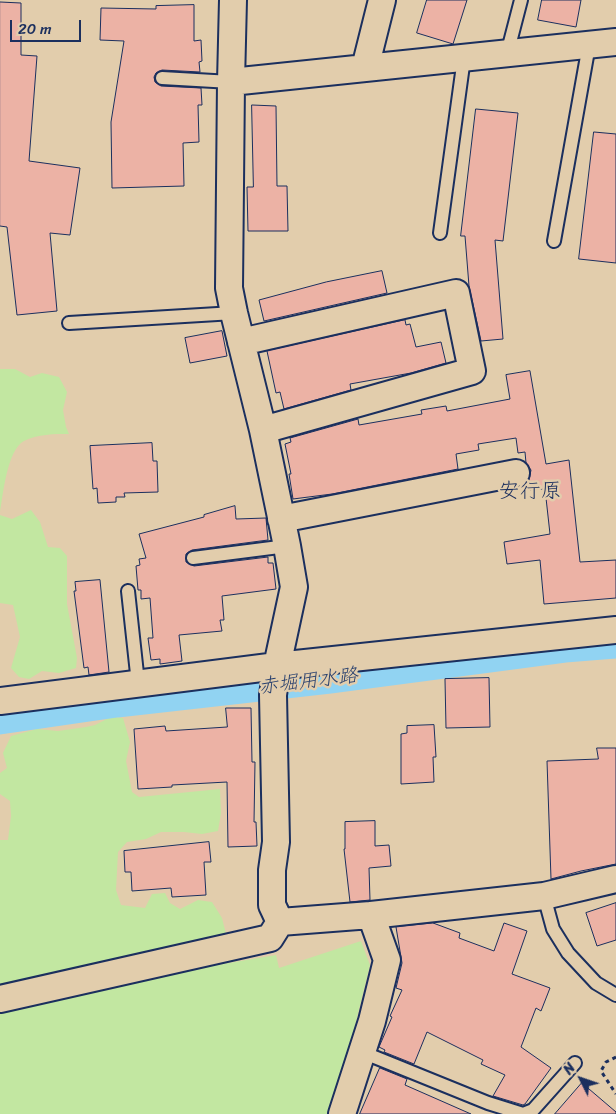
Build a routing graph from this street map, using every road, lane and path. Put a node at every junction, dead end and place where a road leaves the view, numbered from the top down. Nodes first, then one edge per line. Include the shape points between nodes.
1 (233, 0) edge
2 (382, 0) edge
3 (521, 0) edge
4 (616, 42) edge
5 (589, 45) junction
6 (507, 54) junction
7 (464, 58) junction
8 (366, 68) junction
9 (162, 78) dead end
10 (231, 82) junction
11 (440, 233) dead end
12 (554, 241) dead end
13 (234, 313) junction
14 (69, 323) dead end
15 (241, 342) junction
16 (263, 430) junction
17 (516, 473) dead end
18 (281, 518) junction
19 (287, 546) junction
20 (193, 558) dead end
21 (128, 591) dead end
22 (616, 630) edge
23 (277, 666) junction
24 (138, 683) junction
25 (0, 701) edge
26 (616, 879) edge
27 (544, 896) junction
28 (371, 915) junction
29 (280, 922) junction
30 (616, 995) edge
31 (0, 999) edge
32 (362, 1052) junction
33 (616, 1057) edge
34 (575, 1063) dead end
35 (616, 1094) edge
36 (342, 1114) edge

1 - 10 street
2 - 8 street
3 - 6 lane
4 - 5 street
5 - 6 street
5 - 12 lane
6 - 7 street
7 - 8 street
7 - 11 lane
8 - 10 street
9 - 10 lane
10 - 13 street via 230,288
13 - 14 lane
13 - 15 street
15 - 16 street
15 - 16 street via 456,293 472,371
16 - 18 street
17 - 18 street
18 - 19 street
19 - 20 lane
19 - 23 street via 294,587
21 - 24 lane
22 - 23 street
23 - 24 street
23 - 29 street via 273,695 276,842 272,905
24 - 25 street
26 - 27 street
27 - 28 street
27 - 30 lane via 553,929 568,953 596,983
28 - 29 street
28 - 32 street via 387,960
29 - 31 street via 270,938
32 - 34 lane via 523,1114 533,1110
32 - 36 street
33 - 35 path via 606,1062 601,1071

